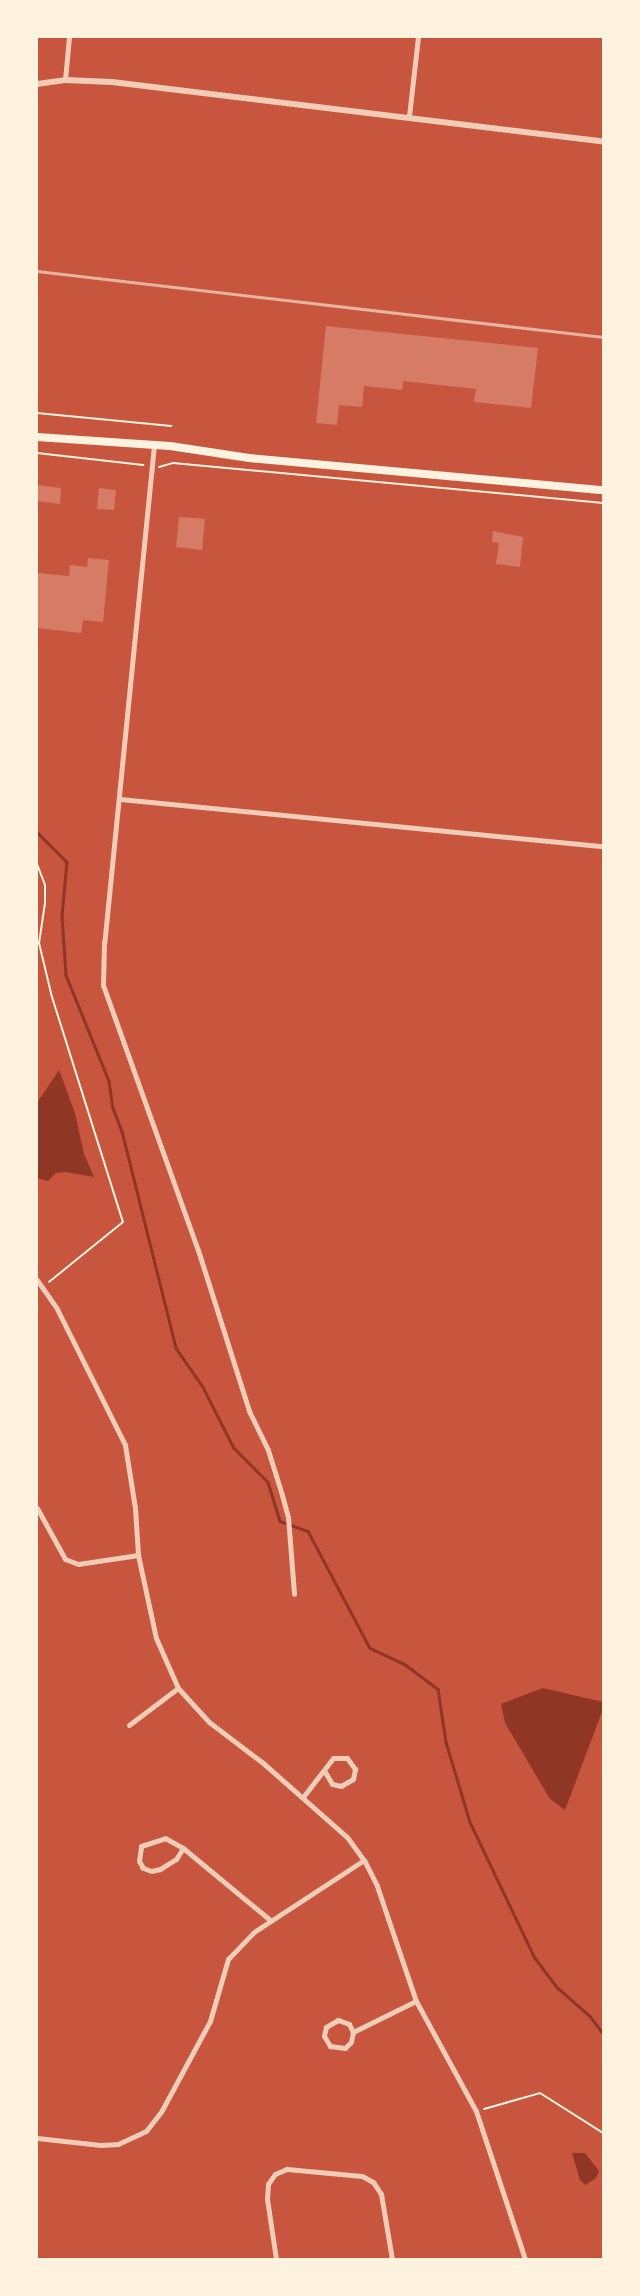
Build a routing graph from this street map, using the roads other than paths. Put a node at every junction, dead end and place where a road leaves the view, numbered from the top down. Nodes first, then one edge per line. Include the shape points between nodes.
1 (69, 37) edge
2 (418, 37) edge
3 (65, 79) junction
4 (37, 84) edge
5 (409, 116) junction
6 (603, 141) edge
7 (37, 437) edge
8 (154, 445) junction
9 (603, 490) edge
10 (120, 799) junction
11 (603, 846) edge
12 (37, 1280) edge
13 (37, 1508) edge
14 (138, 1555) junction
15 (295, 1594) dead end
16 (178, 1688) junction
17 (129, 1725) dead end
18 (325, 1772) junction
19 (303, 1797) junction
20 (183, 1848) junction
21 (364, 1860) junction
22 (270, 1920) junction
23 (416, 2001) junction
24 (353, 2032) junction
25 (37, 2138) edge
26 (276, 2259) edge
27 (392, 2259) edge
28 (526, 2259) edge

1 - 3 street
2 - 5 street
3 - 4 street
3 - 5 street
5 - 6 street
7 - 8 main road
8 - 9 main road
8 - 10 street
10 - 11 street
10 - 15 street via 103,985 198,1250 249,1411 268,1450 288,1517
12 - 14 street via 125,1446
13 - 14 street via 65,1559 78,1564
14 - 16 street via 156,1637
16 - 17 street
16 - 19 street via 209,1722
18 - 18 street via 327,1763 338,1756 351,1761 355,1769 353,1779 341,1786 332,1784
18 - 19 street
19 - 21 street via 347,1837
20 - 20 street via 165,1838 148,1841 141,1846 138,1861 151,1871 160,1869
20 - 22 street
21 - 22 street
21 - 23 street
22 - 25 street via 228,1959 210,2021 146,2131 102,2146
23 - 24 street
23 - 28 street via 476,2111
24 - 24 street via 349,2024 338,2020 329,2023 324,2036 330,2046 340,2049 349,2045
26 - 27 street via 268,2184 275,2174 287,2169 362,2176 373,2182 381,2194

